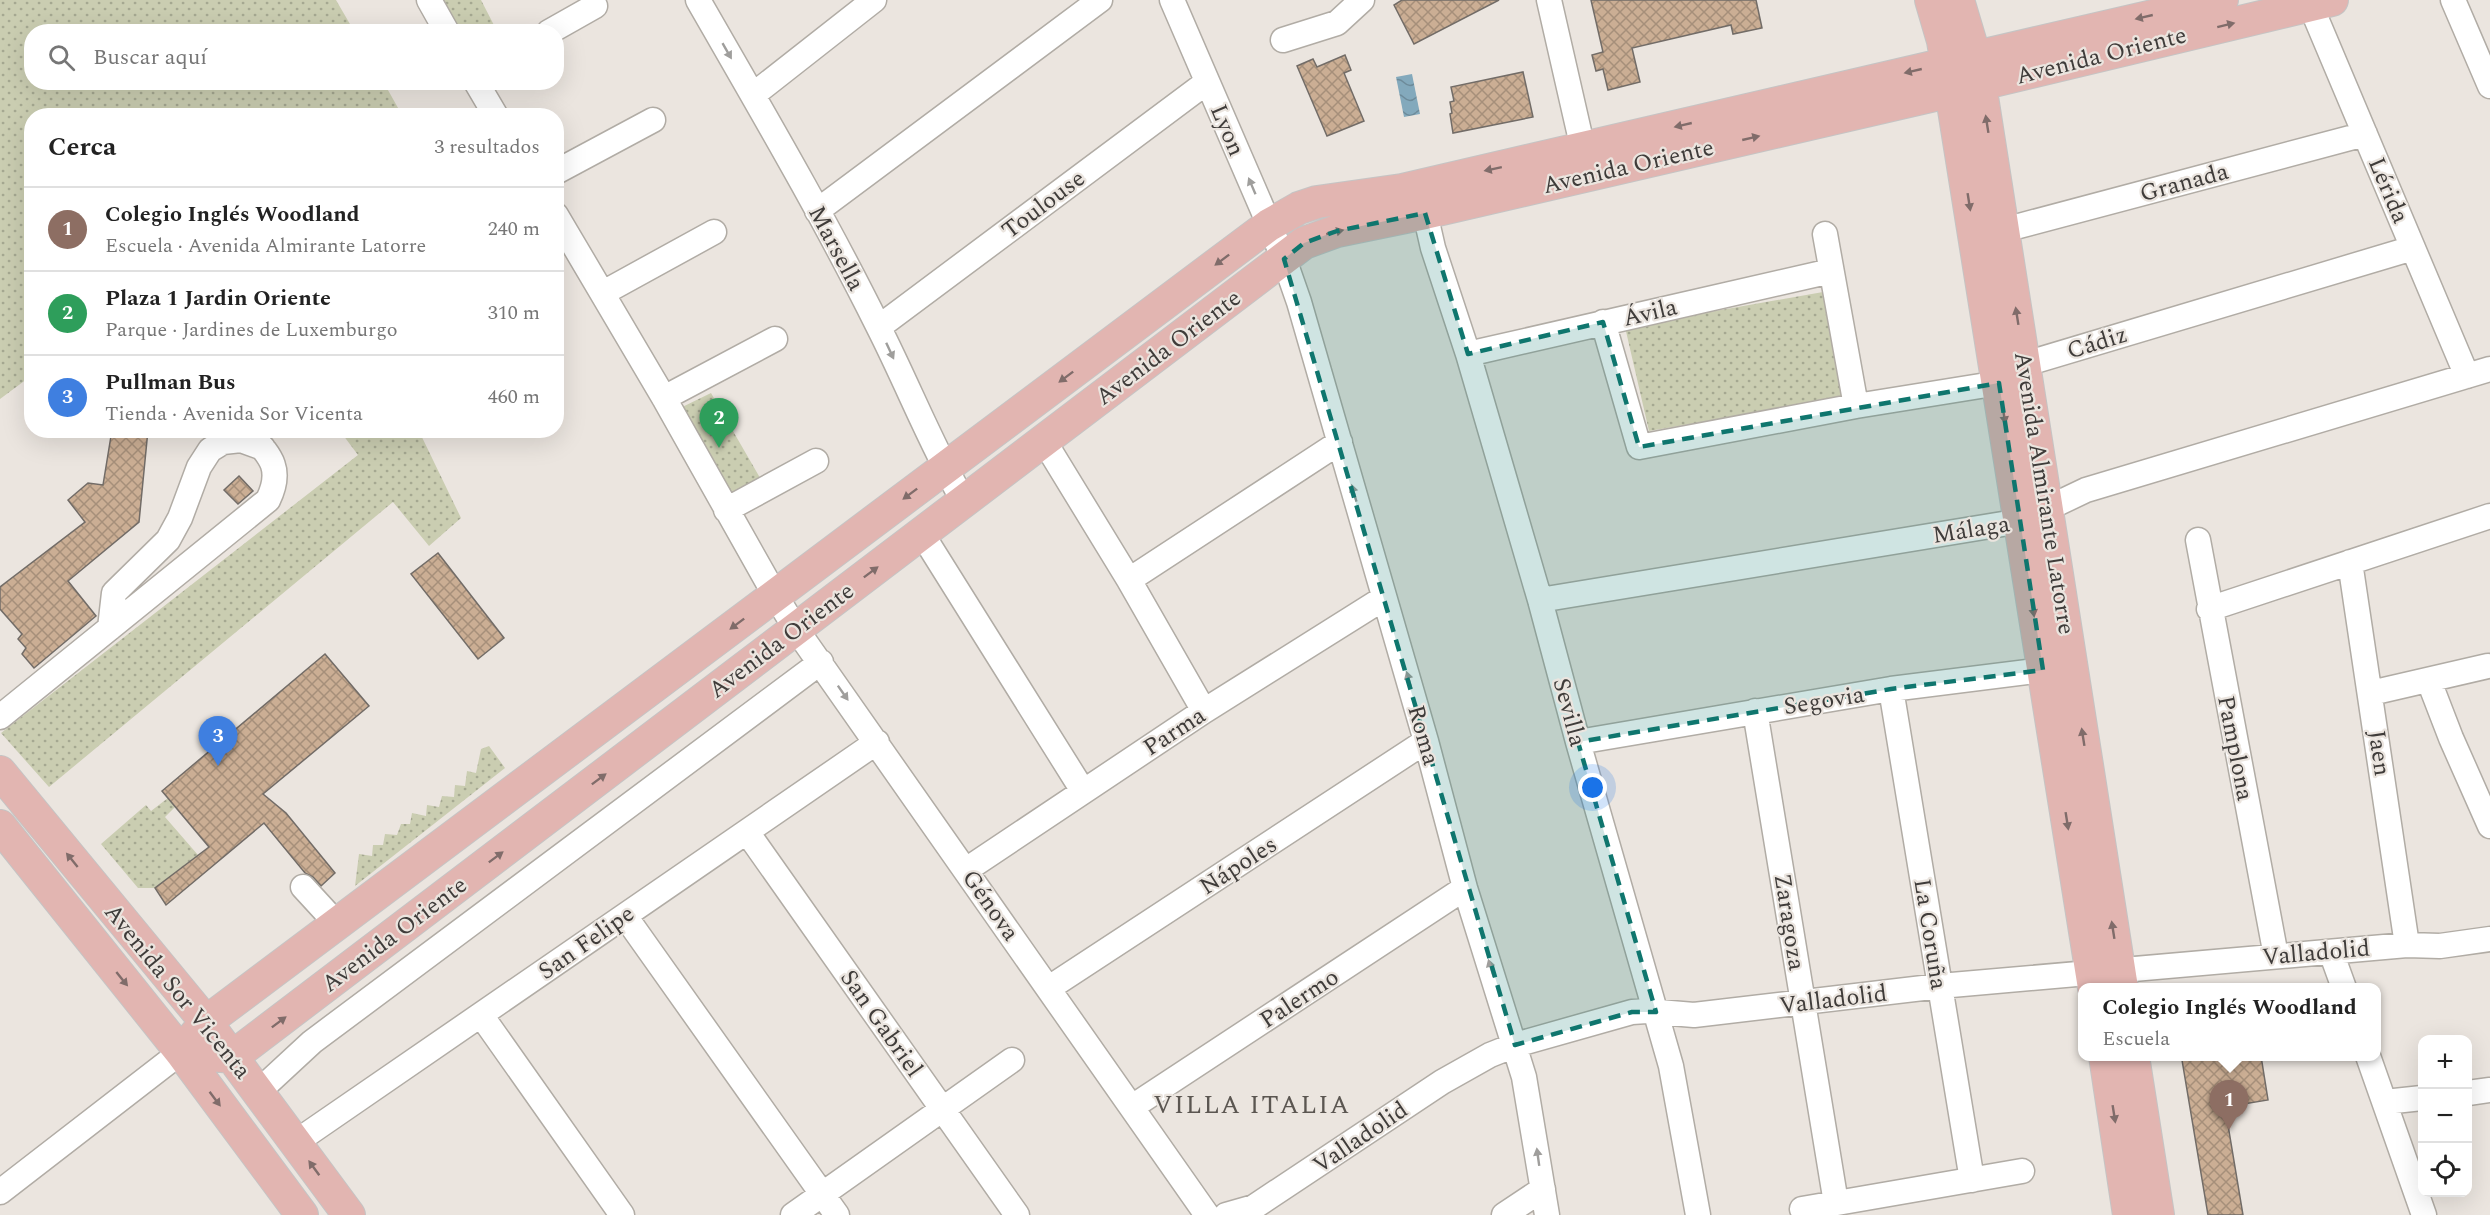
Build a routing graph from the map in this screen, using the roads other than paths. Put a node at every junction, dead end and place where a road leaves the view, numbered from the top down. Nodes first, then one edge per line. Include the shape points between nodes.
1 (429, 0) edge
2 (698, 0) edge
3 (874, 0) edge
4 (1100, 0) edge
5 (1172, 0) edge
6 (1362, 0) edge
7 (1549, 0) edge
8 (1931, 0) edge
9 (1958, 0) edge
10 (2222, 0) edge
11 (2453, 0) edge
12 (2321, 2) edge
13 (595, 6) dead end
14 (442, 24) edge
15 (563, 24) edge
16 (1283, 40) dead end
17 (1963, 74) junction
18 (1207, 82) junction
19 (2490, 86) edge
20 (481, 90) edge
21 (753, 95) junction
22 (491, 108) edge
23 (653, 120) dead end
24 (2365, 134) junction
25 (1583, 149) junction
26 (564, 168) edge
27 (817, 211) junction
28 (1425, 213) junction
29 (1269, 225) junction
30 (564, 228) edge
31 (2004, 230) junction
32 (714, 232) dead end
33 (1826, 234) dead end
34 (2413, 248) junction
35 (1284, 259) junction
36 (1832, 271) junction
37 (603, 293) junction
38 (1603, 322) junction
39 (879, 327) junction
40 (775, 339) dead end
41 (1468, 354) junction
42 (2025, 364) junction
43 (2479, 372) edge
44 (1999, 383) junction
45 (664, 398) junction
46 (1856, 406) junction
47 (224, 438) edge
48 (234, 438) edge
49 (255, 439) edge
50 (1044, 441) junction
51 (1340, 442) junction
52 (816, 461) dead end
53 (945, 468) junction
54 (964, 502) junction
55 (726, 510) junction
56 (2034, 515) junction
57 (2490, 516) edge
58 (922, 534) junction
59 (2198, 540) dead end
60 (2350, 562) junction
61 (1129, 580) junction
62 (775, 596) junction
63 (1384, 598) junction
64 (1540, 600) junction
65 (2209, 609) junction
66 (110, 628) junction
67 (796, 629) junction
68 (821, 662) junction
69 (2488, 666) dead end
70 (2057, 668) junction
71 (2429, 681) junction
72 (1891, 689) junction
73 (2371, 693) junction
74 (1204, 711) junction
75 (1755, 711) junction
76 (0, 717) edge
77 (1426, 741) junction
78 (877, 742) junction
79 (1578, 742) junction
80 (0, 771) edge
81 (541, 771) junction
82 (1083, 791) junction
83 (552, 814) junction
84 (0, 826) edge
85 (2490, 826) edge
86 (747, 832) junction
87 (966, 870) junction
88 (303, 887) dead end
89 (1465, 888) junction
90 (625, 916) junction
91 (337, 924) junction
92 (2490, 939) edge
93 (2408, 945) junction
94 (2331, 952) junction
95 (366, 956) junction
96 (2276, 956) junction
97 (2107, 978) edge
98 (2343, 983) edge
99 (1940, 986) junction
100 (1049, 988) junction
101 (1803, 1004) junction
102 (1656, 1012) junction
103 (481, 1015) junction
104 (206, 1022) junction
105 (1515, 1045) junction
106 (181, 1052) junction
107 (232, 1057) junction
108 (1012, 1060) dead end
109 (2105, 1061) edge
110 (2134, 1061) edge
111 (2370, 1061) edge
112 (2490, 1090) edge
113 (258, 1092) junction
114 (2472, 1092) edge
115 (2418, 1098) edge
116 (2385, 1102) junction
117 (1132, 1107) junction
118 (942, 1108) junction
119 (296, 1142) junction
120 (2022, 1171) dead end
121 (1972, 1180) junction
122 (1543, 1189) junction
123 (0, 1192) edge
124 (823, 1196) junction
125 (1836, 1203) junction
126 (1802, 1209) dead end
127 (302, 1215) edge
128 (349, 1215) edge
129 (622, 1215) edge
130 (793, 1215) edge
131 (837, 1215) edge
132 (1017, 1215) edge
133 (1207, 1215) edge
134 (1226, 1215) edge
135 (1504, 1215) edge
136 (1547, 1215) edge
137 (1698, 1215) edge
138 (2130, 1215) edge
139 (2158, 1215) edge
140 (2424, 1215) edge

1 - 14 street
2 -> 21 street, Marsella
3 - 21 street
4 - 27 street
5 - 18 street, Lyon
6 - 16 street via 1337,23
7 - 25 street
8 - 17 main road, Avenida Almirante Latorre
9 - 17 main road, Avenida Almirante Latorre
10 -> 17 main road, Avenida Oriente
11 - 19 street
17 -> 12 main road, Avenida Oriente
12 - 24 street, Lérida
13 - 15 street
17 -> 25 main road, Avenida Oriente
28 -> 17 main road, Avenida Oriente
31 -> 17 main road, Avenida Almirante Latorre
17 -> 44 main road, Avenida Almirante Latorre
29 -> 18 street, Lyon
18 - 39 street, Toulouse
20 - 22 street
21 - 27 street, Marsella
23 - 26 street
24 - 31 street, Granada
24 - 34 street, Lérida
25 -> 29 main road, Avenida Oriente via 1402,190 1317,202
27 - 39 street, Marsella
35 -> 28 main road, Avenida Oriente via 1319,236
28 - 41 street, Sevilla
29 - 35 street, Lyon
29 -> 53 main road, Avenida Oriente
30 - 37 street, Génova
42 -> 31 main road, Avenida Almirante Latorre
32 - 37 street
33 - 36 street
34 - 42 street, Cádiz
34 - 43 street, Lérida
35 - 50 main road, Avenida Oriente
35 - 51 street, Roma
36 - 38 street, Ávila
36 - 46 street
37 - 45 street, Génova
38 - 41 street, Ávila
38 - 46 street, Cádiz via 1639,447
39 -> 53 street, Marsella
40 - 45 street
41 - 64 street, Sevilla
42 - 44 street, Cádiz
42 - 56 main road, Avenida Almirante Latorre
43 - 56 street, Málaga via 2086,490
44 - 46 street, Cádiz
44 -> 56 main road, Avenida Almirante Latorre
45 - 55 street, Génova
47 - 66 street via 199,466 168,540 114,593
48 - 49 street
49 - 66 street via 273,463 276,484 268,500
50 - 54 main road, Avenida Oriente
50 - 61 street
51 - 61 street
63 -> 51 street, Roma
52 - 55 street
53 - 54 street, Marsella
53 -> 62 main road, Avenida Oriente
54 - 58 main road, Avenida Oriente
55 - 62 street, Génova
56 - 64 street, Málaga
56 - 70 main road, Avenida Almirante Latorre
57 - 60 street
67 -> 58 main road, Avenida Oriente
58 - 82 street
59 - 65 street, Pamplona
60 - 65 street
60 - 73 street, Jaen
61 - 74 street
62 - 67 street, Génova
62 -> 81 main road, Avenida Oriente
63 - 74 street, Parma
77 -> 63 street, Roma
64 - 79 street, Sevilla
65 - 96 street, Pamplona
66 - 76 street
67 - 68 street, Génova
83 -> 67 main road, Avenida Oriente
68 -> 78 street, Génova
68 - 113 street, Avenida Oriente via 312,1042
69 - 71 street
70 - 72 street, Segovia
70 - 97 main road, Avenida Almirante Latorre
71 - 73 street
71 - 85 street
72 - 75 street, Segovia
72 - 99 street, La Coruña
73 - 93 street, Jaen
74 - 82 street, Parma
75 - 79 street, Segovia
75 - 101 street, Zaragoza
77 - 89 street, Roma
77 - 100 street, Nápoles
78 - 86 street, San Felipe
78 - 87 street, Génova
79 - 102 street, Sevilla
104 -> 80 main road, Avenida Sor Vicenta
81 - 83 main road via 559,798
81 - 91 main road, Avenida Oriente
82 - 87 street, Parma
95 -> 83 main road, Avenida Oriente
84 -> 106 main road, Avenida Sor Vicenta
86 - 90 street, San Felipe
86 - 118 street, San Gabriel
87 - 100 street, Génova
88 - 91 street
105 -> 89 street, Roma
89 - 117 street, Palermo
90 - 103 street, San Felipe
90 - 124 street
91 - 95 main road
91 - 104 main road, Avenida Oriente
92 - 93 street, Valladolid via 2439,946
93 - 94 street, Valladolid
94 - 96 street, Valladolid
94 - 98 street
107 -> 95 main road, Avenida Oriente
96 - 97 street, Valladolid
97 - 99 street, Valladolid
99 - 101 street, Valladolid
99 - 121 street, La Coruña
100 - 117 street, Génova
101 - 102 street, Valladolid via 1694,1015
101 - 125 street, Zaragoza
102 - 105 street, Valladolid via 1632,1012
102 - 137 street, Sevilla via 1671,1066
103 - 119 street, San Felipe
103 - 129 street
104 - 106 main road, Avenida Oriente
104 - 107 main road, Avenida Sor Vicenta
122 -> 105 street, Roma via 1532,1114
105 - 134 street, Valladolid via 1442,1082 1254,1207
106 - 107 main road
106 - 123 street, Avenida Oriente
106 -> 127 main road, Avenida Sor Vicenta
107 - 113 main road, Avenida Sor Vicenta
108 - 118 street
109 -> 138 main road
110 - 139 main road
111 - 116 street
112 - 114 street
113 - 119 main road, Avenida Sor Vicenta
115 - 116 street
116 - 140 street
117 - 133 street, Génova
118 - 124 street
118 - 132 street, San Gabriel
128 -> 119 main road, Avenida Sor Vicenta
120 - 121 street
121 - 125 street
122 - 135 street
122 - 136 street, Roma
124 - 130 street
124 - 131 street
125 - 126 street

